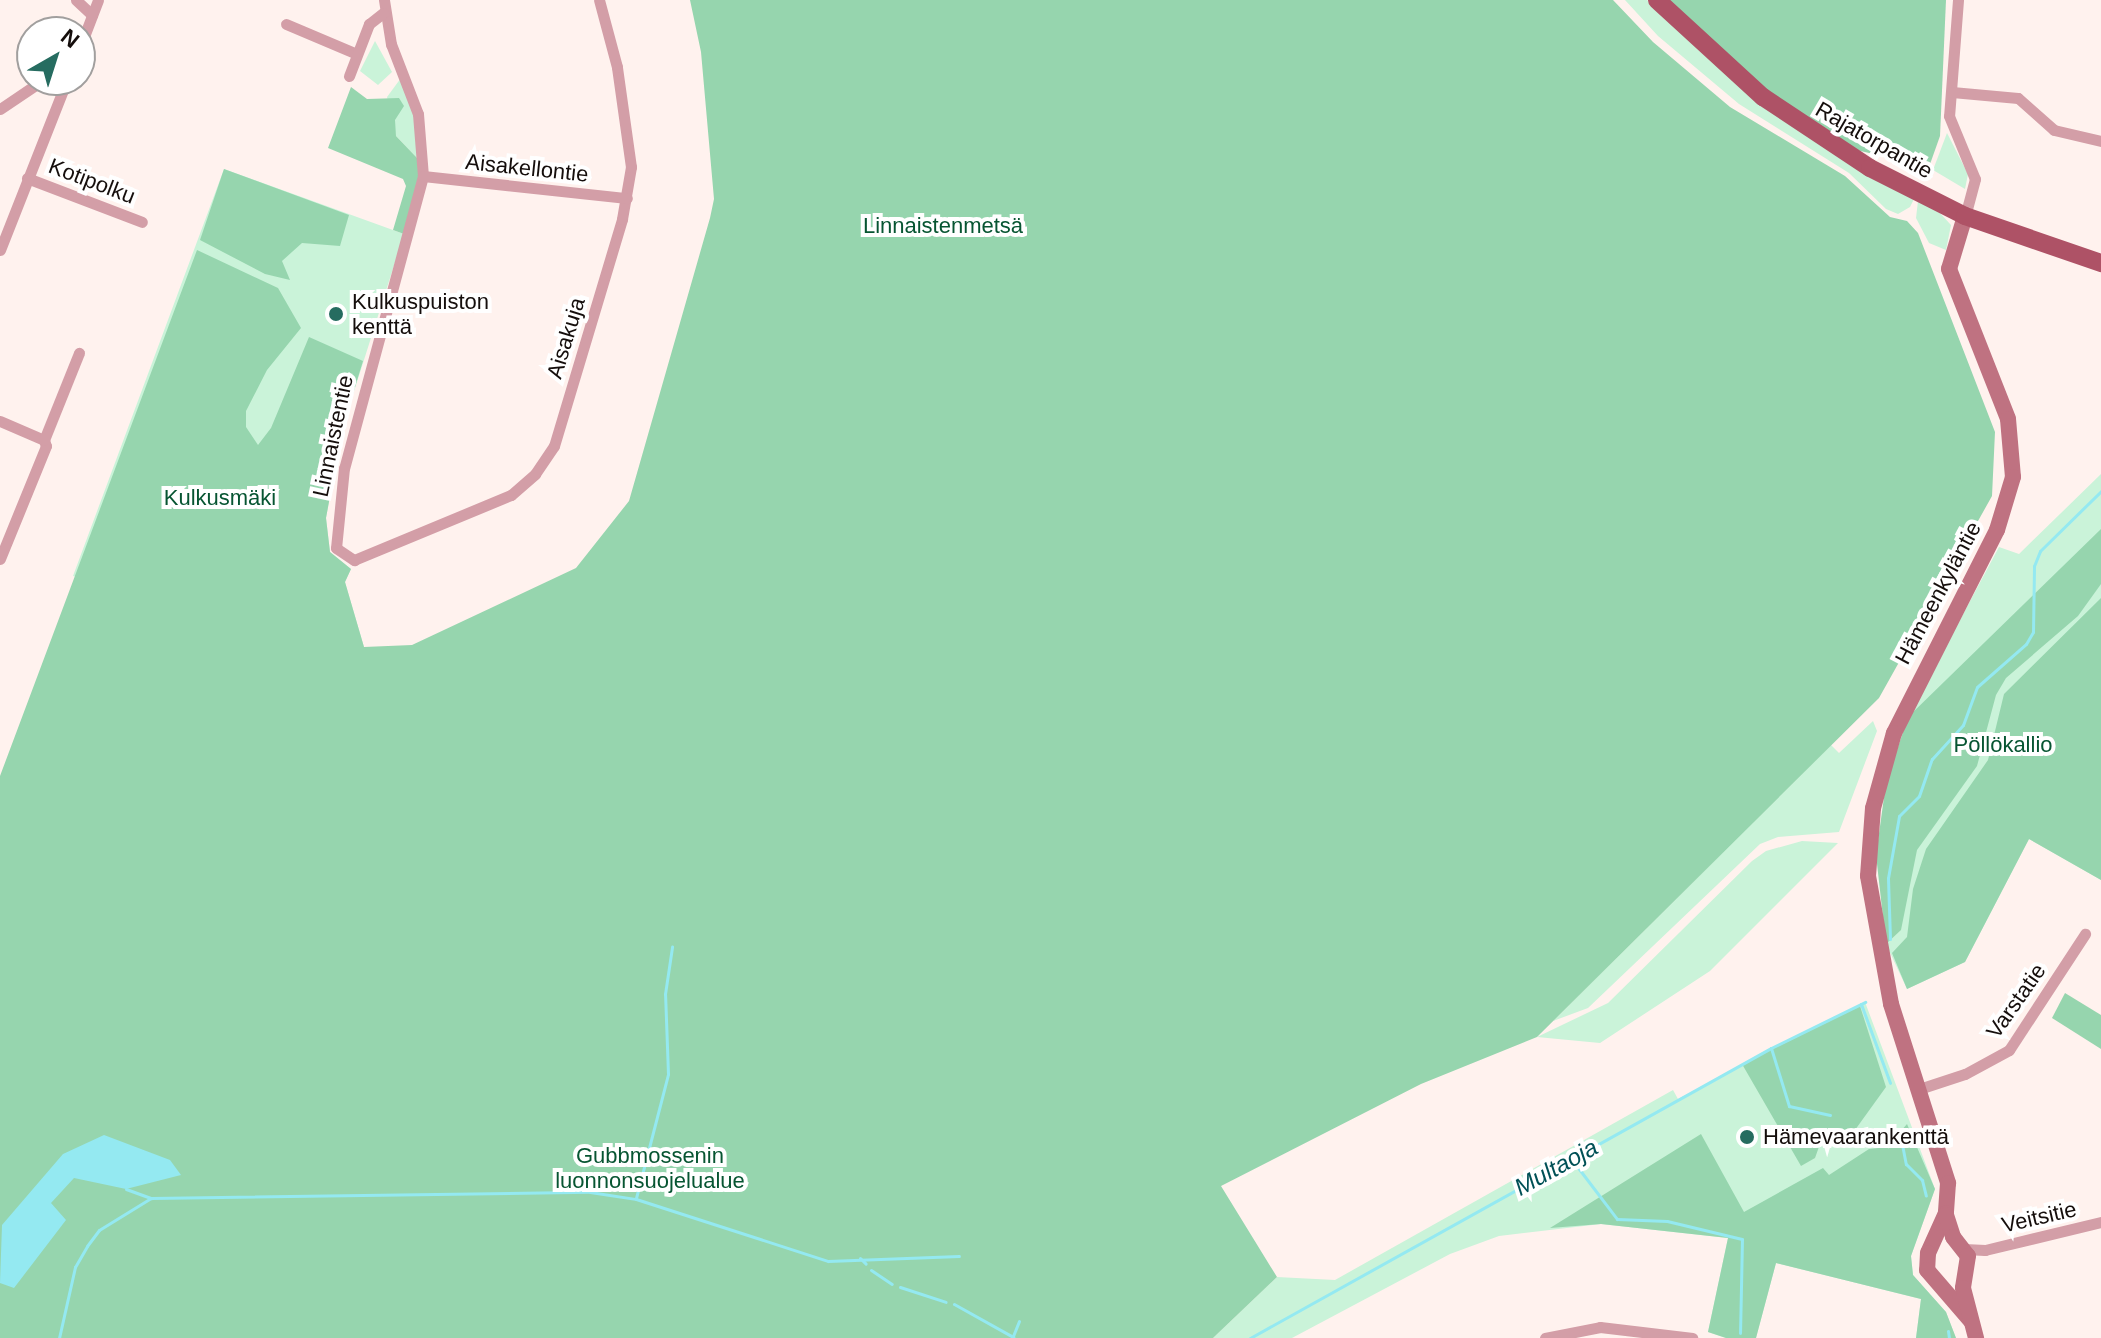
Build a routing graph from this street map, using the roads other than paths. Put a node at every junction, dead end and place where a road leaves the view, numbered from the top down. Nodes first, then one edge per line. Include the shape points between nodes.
1 (76, 0) edge
2 (98, 0) edge
3 (384, 0) edge
4 (599, 0) edge
5 (1657, 0) edge
6 (1958, 0) edge
7 (383, 13) junction
8 (92, 15) joint
9 (286, 24) dead end
10 (357, 54) junction
11 (349, 76) dead end
12 (1952, 92) junction
13 (19, 96) edge
14 (60, 96) edge
15 (0, 109) edge
16 (2101, 141) edge
17 (423, 176) junction
18 (27, 178) junction
19 (627, 198) junction
20 (1965, 216) junction
21 (142, 222) dead end
22 (0, 250) edge
23 (2101, 263) edge
24 (79, 353) dead end
25 (0, 421) edge
26 (44, 440) junction
27 (345, 556) joint
28 (0, 559) edge
29 (2085, 934) dead end
30 (1919, 1089) junction
31 (1946, 1213) junction
32 (2101, 1222) edge
33 (1933, 1246) junction
34 (1964, 1258) junction
35 (1938, 1282) junction
36 (1971, 1321) junction
37 (1545, 1338) edge
38 (1692, 1338) edge
39 (1976, 1338) edge

1 - 8 street
2 - 8 street
3 - 7 street, Linnaistentie
4 - 19 street, Aisakuja via 627,128
5 - 20 main road, Rajatorpantie via 1730,70 1796,122 1883,176
6 - 12 street, Hämeenkyläntie
7 - 10 street via 369,24
7 - 17 street, Linnaistentie via 418,114
9 - 10 street
10 - 11 street
12 - 16 street via 2018,98 2054,130
12 - 20 street, Hämeenkyläntie via 1950,124 1975,179
13 - 15 street
14 - 18 street
17 - 19 street, Aisakellontie
17 - 27 street, Linnaistentie via 354,418 335,529 336,548
18 - 21 street, Kotipolku
18 - 22 street
19 - 27 street, Aisakuja via 554,446 535,474 511,495 451,523 354,560
20 - 23 main road, Rajatorpantie
20 - 30 street, Hämeenkyläntie via 1949,269 2008,419 2013,477 1997,530 1905,702 1880,776 1870,842 1870,900 1879,954
24 - 26 street
25 - 26 street
26 - 28 street
29 - 30 street, Varstatie via 2009,1050 1965,1074
30 - 31 street, Hämeenkyläntie via 1948,1183
31 - 33 street, Hämeenkyläntie
31 - 34 street, Hämeenkyläntie
32 - 34 street, Veitsitie
33 - 34 street
33 - 35 street via 1926,1261
34 - 35 street via 1950,1284
34 - 36 street, Hämeenkyläntie
35 - 36 street, Hämeenkyläntie
36 - 39 street, Hämeenkyläntie
37 - 38 street via 1600,1327

